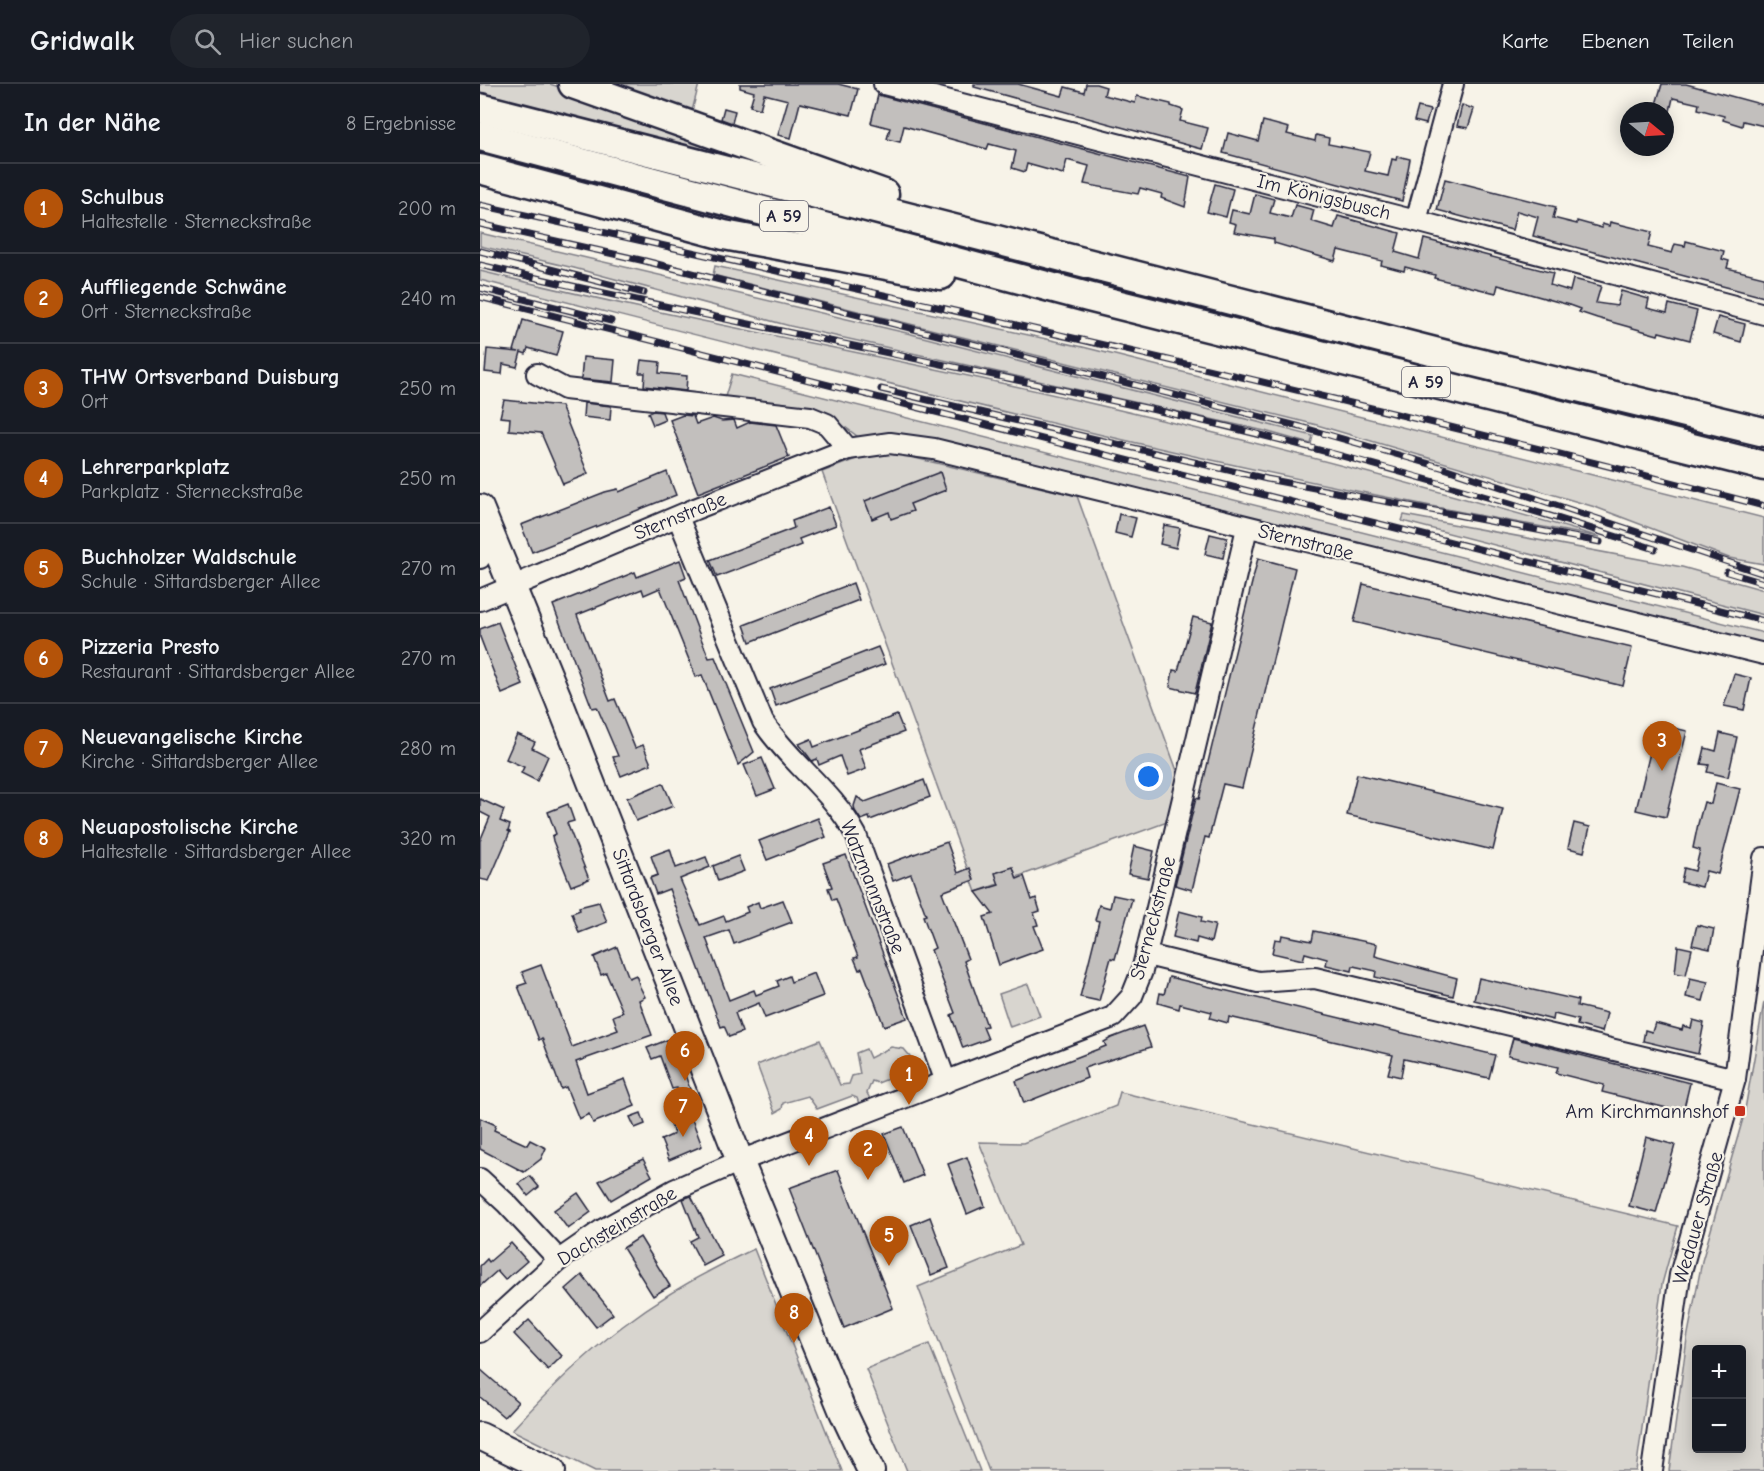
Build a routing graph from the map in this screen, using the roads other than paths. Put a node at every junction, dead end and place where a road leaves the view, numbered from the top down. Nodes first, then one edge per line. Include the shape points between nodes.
1 (573, 84) edge
2 (884, 84) edge
3 (1453, 84) edge
4 (911, 88) edge
5 (480, 108) edge
6 (480, 136) edge
7 (480, 169) edge
8 (1416, 221) junction
9 (974, 232) junction
10 (1088, 297) junction
11 (1764, 314) edge
12 (537, 374) dead end
13 (1764, 432) edge
14 (848, 449) junction
15 (1764, 466) edge
16 (480, 508) edge
17 (678, 516) junction
18 (1247, 528) junction
19 (492, 535) junction
20 (480, 558) edge
21 (512, 584) junction
22 (480, 600) edge
23 (1764, 654) edge
24 (1764, 858) edge
25 (1147, 955) junction
26 (1735, 1079) junction
27 (946, 1082) junction
28 (740, 1161) junction
29 (480, 1179) edge
30 (559, 1260) junction
31 (480, 1332) edge
32 (843, 1412) junction
33 (480, 1436) edge
34 (552, 1471) edge
35 (860, 1471) edge
36 (871, 1471) edge
37 (1652, 1471) edge

1 - 9 highway via 870,188
2 - 4 street, Im Königsbusch
3 - 8 street
4 - 8 street, Im Königsbusch
5 - 9 highway, A 59
6 - 10 highway, A 59
7 - 10 highway, A 59 via 724,235
8 - 11 street, Im Königsbusch
9 - 13 highway, A 59
10 - 15 highway, A 59
12 - 14 street via 565,389 810,417 827,424
14 - 17 street, Sternstraße
14 - 18 street, Sternstraße via 890,443 934,449
16 - 19 main road, Sittardsberger Allee
17 - 21 street, Sternstraße
17 - 27 street, Watzmannstraße via 763,722 834,800 856,836
18 - 23 street, Sternstraße
18 - 25 street, Sterneckstraße
19 - 20 street
19 - 21 main road, Sittardsberger Allee
21 - 22 street, Sternstraße
21 - 28 main road, Sittardsberger Allee
24 - 26 street, Wedauer Straße
25 - 26 street via 1258,982 1315,978
25 - 27 street, Sterneckstraße via 1132,996 1113,1017
26 - 37 street, Wedauer Straße via 1680,1275
27 - 28 street, Sterneckstraße
28 - 30 street, Dachsteinstraße via 674,1190 602,1230
28 - 32 main road, Sittardsberger Allee
29 - 30 street
30 - 31 street, Dachsteinstraße
32 - 35 main road, Sittardsberger Allee
32 - 36 main road, Sittardsberger Allee
33 - 34 main road

